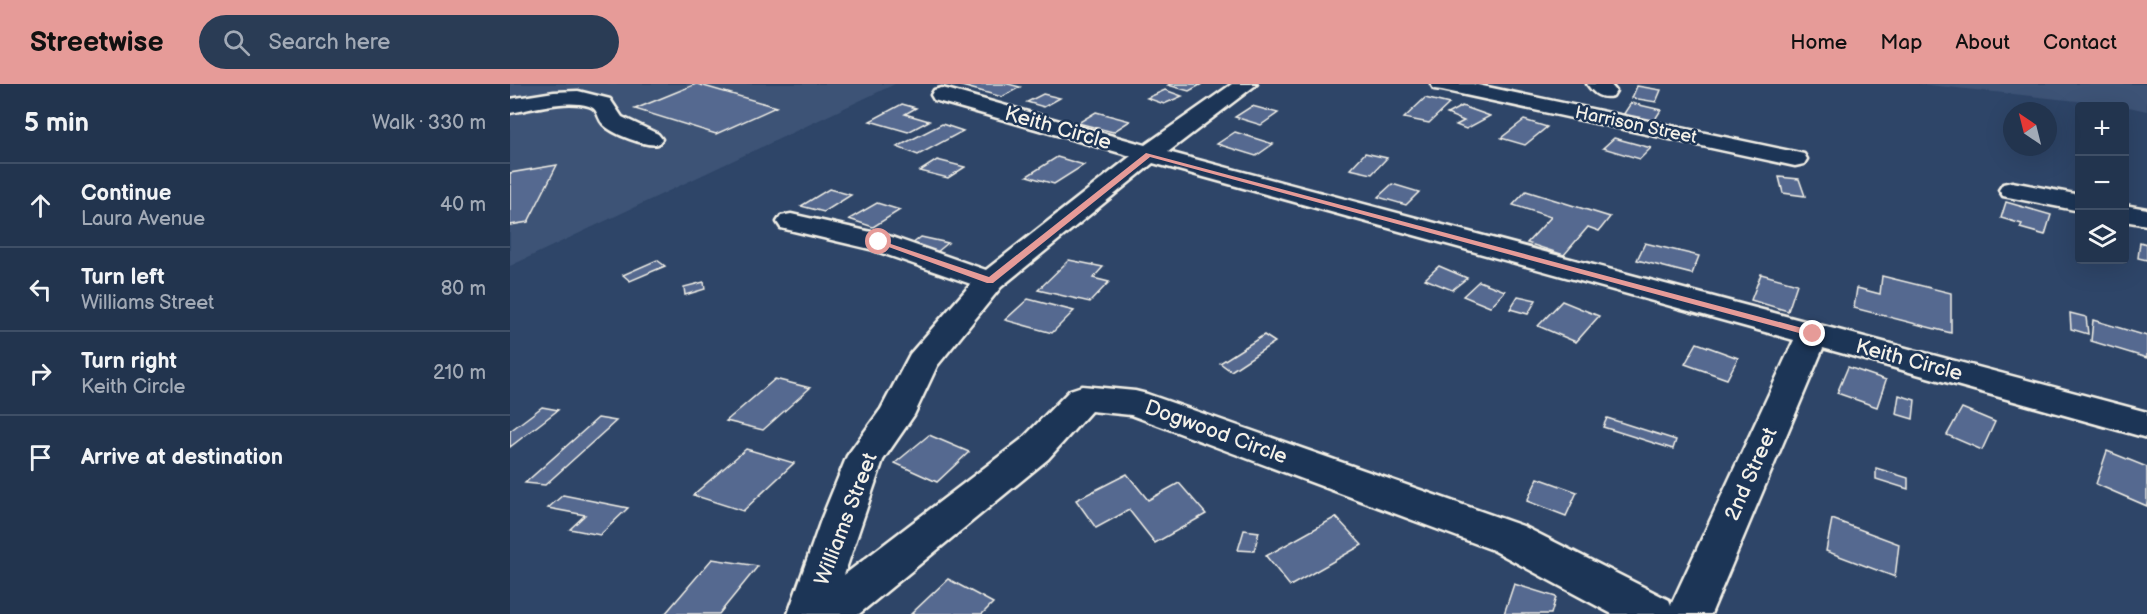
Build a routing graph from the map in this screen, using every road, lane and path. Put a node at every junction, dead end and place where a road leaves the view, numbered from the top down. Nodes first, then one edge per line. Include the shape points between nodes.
1 (1246, 84) edge
2 (1442, 84) edge
3 (566, 91) edge
4 (942, 95) dead end
5 (510, 106) edge
6 (510, 126) edge
7 (650, 139) dead end
8 (1149, 154) junction
9 (1795, 159) dead end
10 (2012, 190) dead end
11 (2075, 203) edge
12 (2129, 214) edge
13 (2147, 217) edge
14 (791, 222) dead end
15 (990, 281) junction
16 (1813, 334) junction
17 (2147, 425) edge
18 (810, 614) edge
19 (827, 614) edge
20 (1653, 614) edge
21 (1689, 614) edge

1 - 8 street, Williams Street
2 - 9 street, Harrison Street
3 - 5 street
3 - 6 street via 529,119
3 - 7 street via 600,102 608,109 612,121
4 - 8 street, Keith Circle
8 - 15 street, Williams Street
8 - 16 street, Keith Circle
10 - 11 street
12 - 13 street
14 - 15 street via 879,242
15 - 18 street, Williams Street via 922,362 896,415 866,456
16 - 17 street, Keith Circle
16 - 21 street, 2nd Street
19 - 20 street, Dogwood Circle via 1035,449 1082,398 1136,403 1508,538

